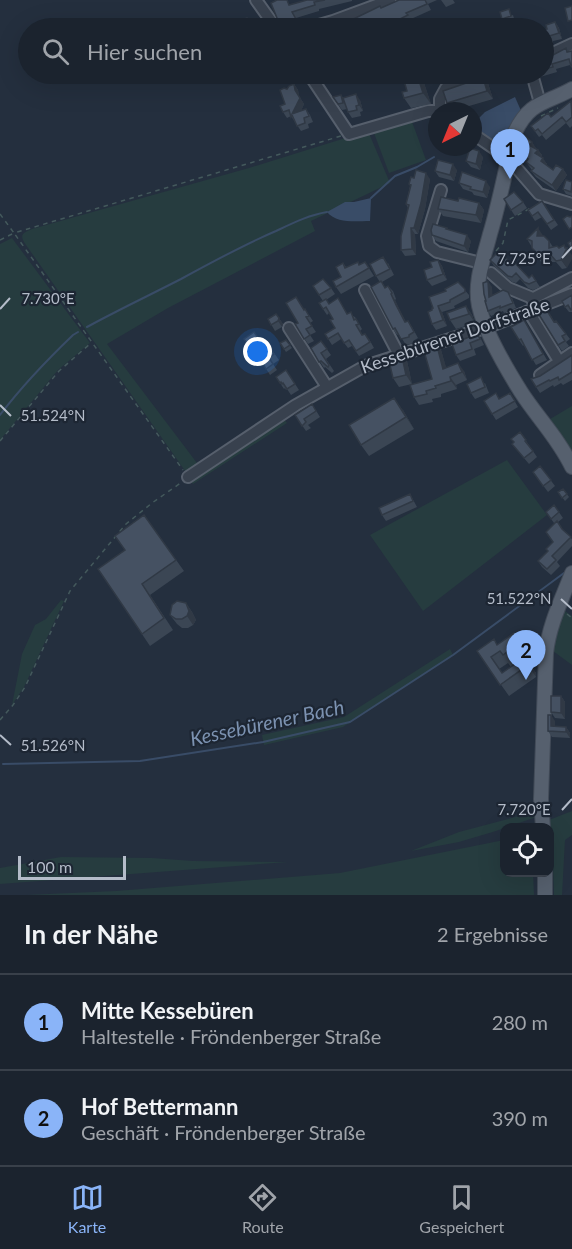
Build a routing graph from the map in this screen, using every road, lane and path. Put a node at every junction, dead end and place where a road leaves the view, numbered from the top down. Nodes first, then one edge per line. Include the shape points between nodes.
1 (256, 0) edge
2 (390, 0) edge
3 (269, 18) edge
4 (350, 18) edge
5 (572, 44) edge
6 (554, 52) edge
7 (316, 84) edge
8 (456, 84) edge
9 (535, 84) edge
10 (572, 89) edge
11 (441, 102) edge
12 (540, 103) junction
13 (563, 105) edge
14 (428, 111) edge
15 (539, 117) edge
16 (349, 134) junction
17 (482, 140) edge
18 (508, 158) junction
19 (441, 190) dead end
20 (539, 194) junction
21 (530, 204) joint
22 (572, 204) edge
23 (0, 214) edge
24 (14, 233) junction
25 (0, 240) edge
26 (485, 265) junction
27 (572, 278) edge
28 (365, 290) dead end
29 (572, 294) edge
30 (533, 306) junction
31 (289, 328) dead end
32 (486, 328) junction
33 (92, 343) junction
34 (572, 353) edge
35 (399, 355) junction
36 (559, 361) junction
37 (540, 375) edge
38 (327, 387) junction
39 (0, 441) edge
40 (572, 467) edge
41 (188, 477) junction
42 (572, 573) edge
43 (0, 720) edge
44 (543, 823) edge
45 (545, 877) edge
46 (545, 895) edge

1 - 3 street
2 - 4 street
5 - 6 street
7 - 16 street
8 - 11 street via 446,88
9 - 12 street
10 - 12 main road
12 - 18 main road via 521,121
13 - 15 path
14 - 16 street
16 - 24 path
17 - 18 street
18 - 20 street
18 - 26 main road
19 - 26 street via 427,236 429,246 437,252
20 - 21 street
20 - 22 street
21 - 26 path via 530,208 508,220 503,243
23 - 24 path
24 - 25 path
24 - 33 path
26 - 30 street via 504,286 524,294
26 - 32 main road via 478,295
27 - 30 street
28 - 35 street
29 - 30 street, Kessebürener Dorfstraße
30 - 32 street, Kessebürener Dorfstraße
30 - 36 street
31 - 38 street
32 - 35 street, Kessebürener Dorfstraße
32 - 40 main road via 520,392
33 - 39 path via 58,371
33 - 41 path
34 - 36 street
35 - 38 street, Kessebürener Dorfstraße via 365,366
36 - 37 street
38 - 41 street, Kessebürener Dorfstraße
41 - 43 path via 126,524 70,591 25,687
42 - 44 main road via 547,642
45 - 46 main road

